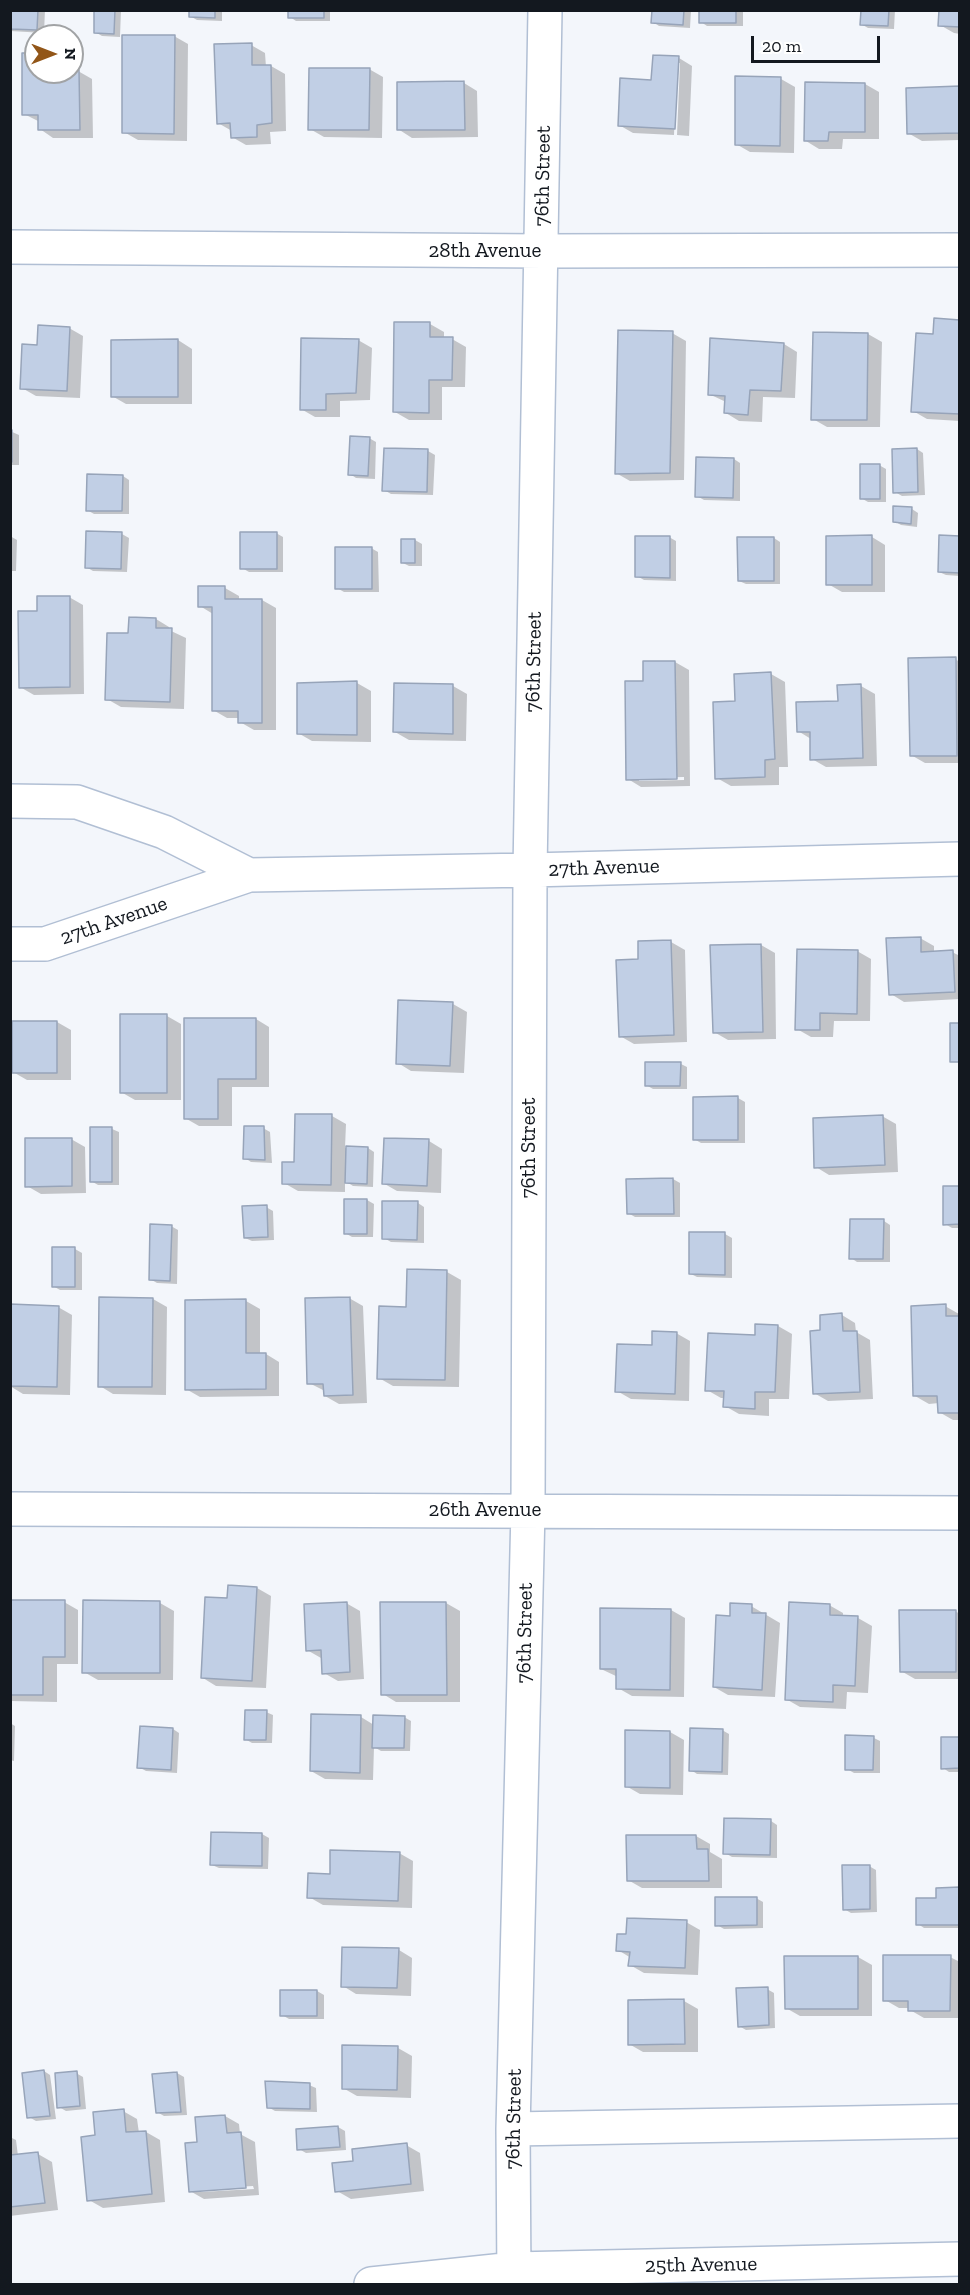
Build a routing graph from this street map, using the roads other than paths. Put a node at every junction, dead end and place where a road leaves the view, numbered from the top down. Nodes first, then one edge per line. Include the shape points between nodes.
1 (546, 10) edge
2 (10, 247) edge
3 (960, 250) edge
4 (543, 251) junction
5 (10, 801) edge
6 (960, 859) edge
7 (530, 870) junction
8 (249, 874) junction
9 (10, 944) edge
10 (10, 1509) edge
11 (528, 1510) junction
12 (960, 1513) edge
13 (960, 2121) edge
14 (513, 2129) junction
15 (960, 2259) edge
16 (514, 2277) edge
17 (371, 2284) edge

1 - 4 street, 76th Street
2 - 4 street, 28th Avenue
3 - 4 street, 28th Avenue
4 - 7 street, 76th Street
5 - 8 street, 27th Avenue via 77,802 164,832
6 - 7 street, 27th Avenue
7 - 8 street, 27th Avenue
7 - 11 street, 76th Street
8 - 9 street, 27th Avenue via 45,944
10 - 11 street, 26th Avenue
11 - 12 street, 26th Avenue
11 - 14 street, 76th Street
13 - 14 street
14 - 16 street, 76th Street
15 - 16 street, 25th Avenue
16 - 17 street, 25th Avenue

